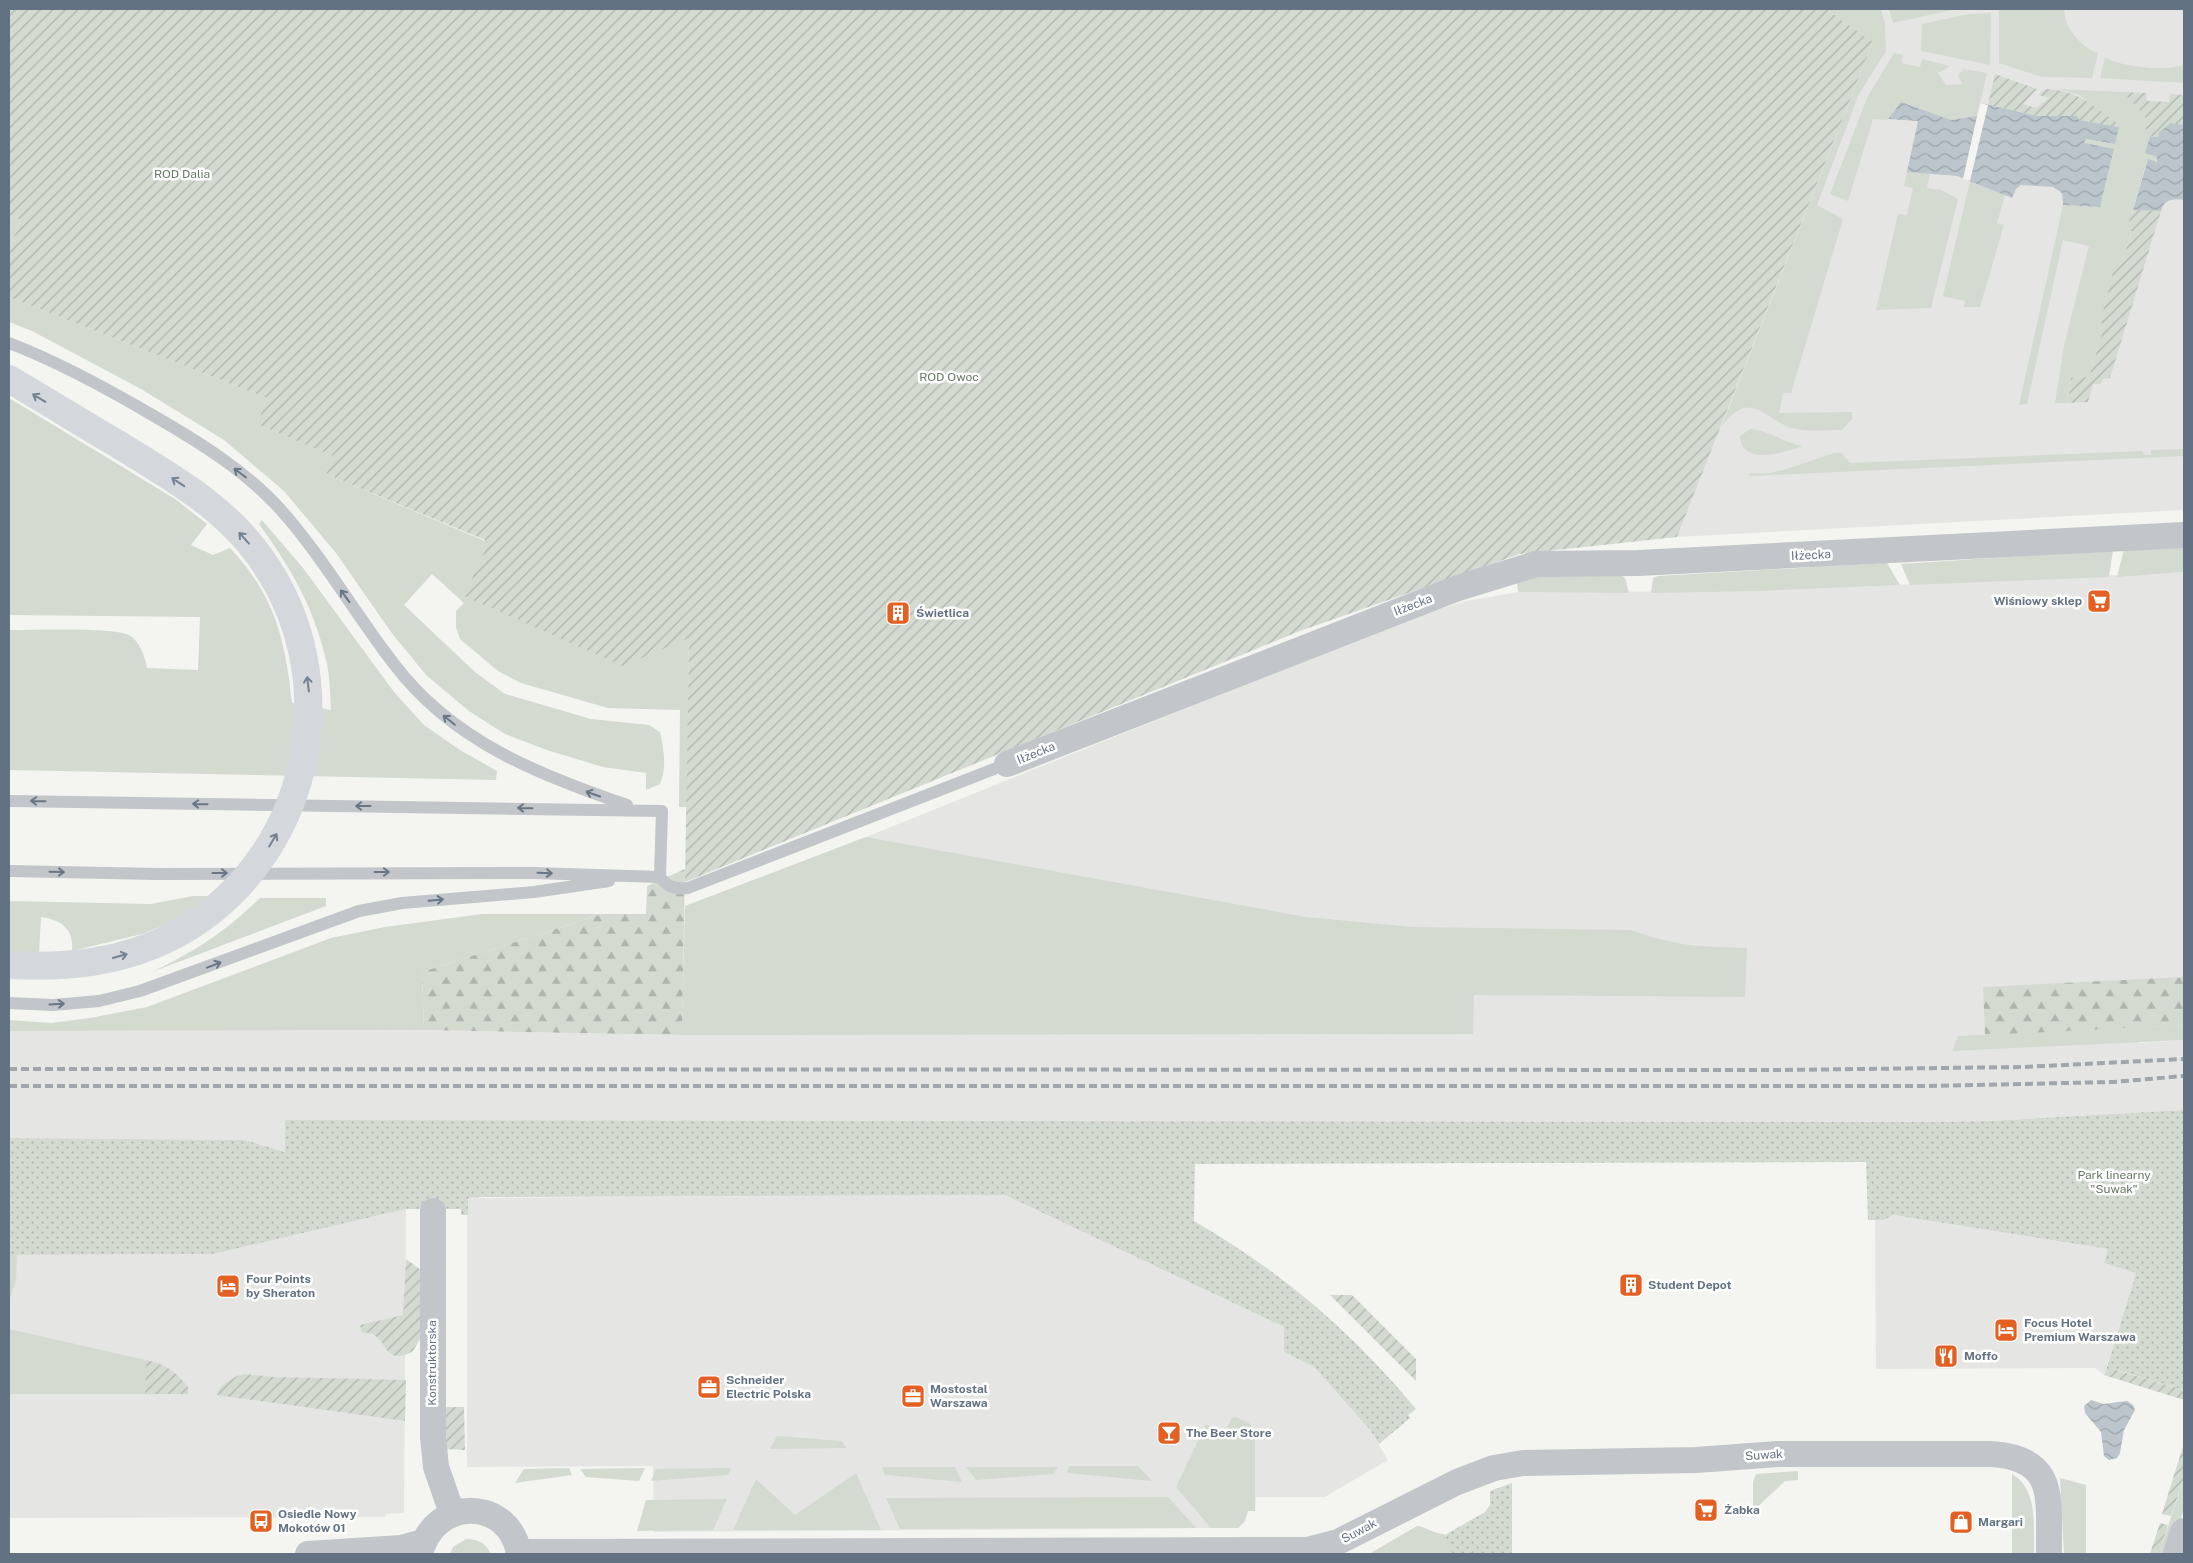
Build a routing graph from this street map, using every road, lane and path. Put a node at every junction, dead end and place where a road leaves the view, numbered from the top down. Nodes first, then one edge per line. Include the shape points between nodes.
1 (9, 343) edge
2 (9, 379) edge
3 (2184, 535) edge
4 (1005, 758) joint
5 (9, 801) edge
6 (639, 809) junction
7 (9, 871) edge
8 (642, 877) junction
9 (660, 877) junction
10 (9, 965) edge
11 (9, 1004) edge
12 (433, 1211) dead end
13 (452, 1513) junction
14 (2184, 1532) edge
15 (421, 1548) edge
16 (1161, 1552) edge
17 (519, 1553) edge
18 (308, 1554) edge
19 (2049, 1554) edge
20 (2178, 1554) edge

6 -> 1 lane via 523,766 456,726 434,708 395,666 281,510 248,479 196,441 114,392
10 -> 2 main road via 72,966 108,960 175,935 214,909 264,854 287,814 296,791 310,718 301,642 294,619 260,556 217,511 164,472
3 - 4 street, Iłżecka via 1638,564 1536,564 1458,588
4 - 9 lane, Iłżecka via 688,888 670,887
6 -> 5 lane
6 - 9 lane via 662,811
7 -> 8 lane via 534,873
8 - 9 lane
11 -> 8 lane via 99,1001 140,991 359,911 402,903 534,892
12 - 13 street, Konstruktorska via 433,1437 436,1466
13 - 15 street via 434,1525
13 - 17 street via 466,1510 496,1518 515,1540
14 - 20 street
15 - 18 street
16 - 17 street, Suwak
16 - 19 street, Suwak via 1323,1548 1349,1538 1457,1482 1494,1468 1523,1463 1852,1453 1991,1454 2027,1461 2040,1473 2044,1482 2048,1501

